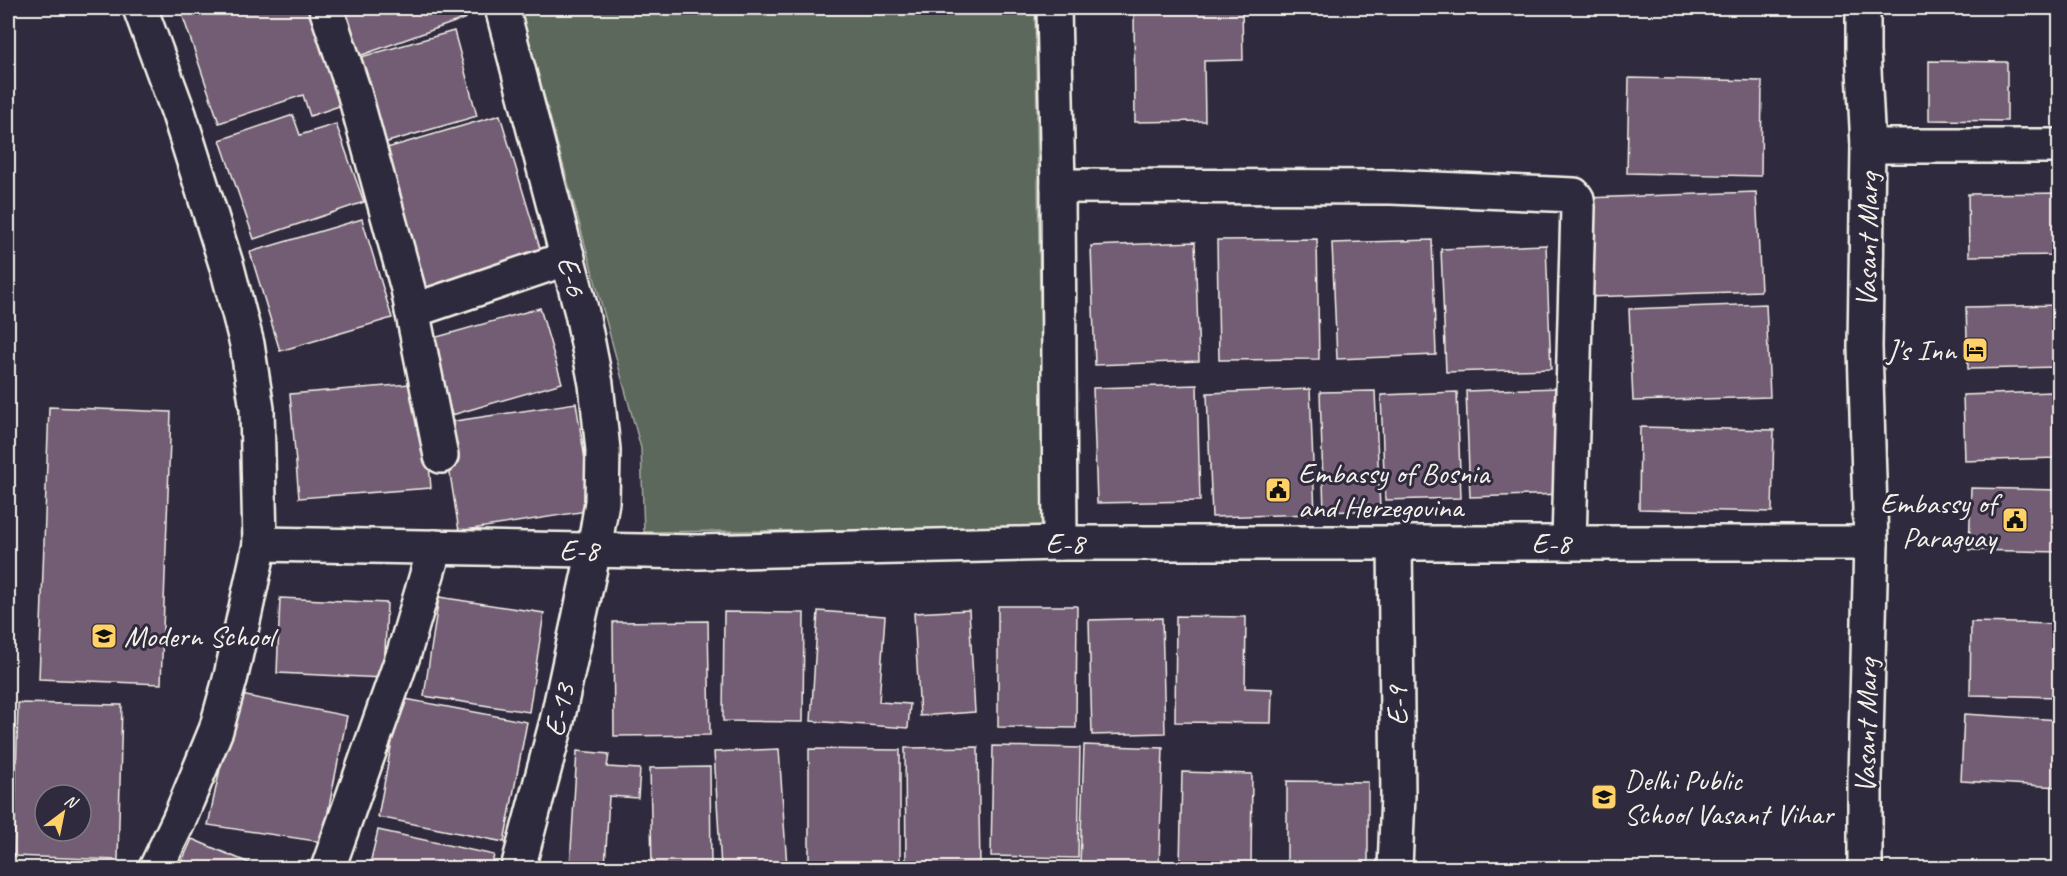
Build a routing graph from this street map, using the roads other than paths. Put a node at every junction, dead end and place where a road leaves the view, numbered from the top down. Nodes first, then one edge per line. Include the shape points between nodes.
1 (140, 8) edge
2 (326, 8) edge
3 (502, 8) edge
4 (1054, 8) edge
5 (1863, 8) edge
6 (1868, 146) junction
7 (2060, 146) edge
8 (1058, 186) junction
9 (568, 258) junction
10 (412, 311) junction
11 (441, 456) dead end
12 (1060, 543) junction
13 (1569, 543) junction
14 (1870, 543) junction
15 (260, 544) junction
16 (1395, 544) junction
17 (435, 547) junction
18 (594, 550) junction
19 (156, 868) edge
20 (328, 868) edge
21 (518, 868) edge
22 (1395, 868) edge
23 (1865, 868) edge

1 - 15 street via 179,114 247,344 257,409
2 - 10 street via 354,92
3 - 9 street, E-6
4 - 8 street
5 - 6 street, Vasant Marg
6 - 7 street
6 - 14 street, Vasant Marg via 1865,348
8 - 12 street
8 - 13 street via 1391,187 1574,195 1578,207
9 - 10 street
9 - 18 street, E-6 via 593,372 603,450 602,502
10 - 11 street
12 - 16 street, E-8
12 - 18 street, E-8 via 698,552
13 - 14 street, E-8
13 - 16 street, E-8
14 - 23 street, Vasant Marg
15 - 17 street, E-8
15 - 19 street via 216,730
16 - 22 street, E-9
17 - 18 street, E-8
17 - 20 street via 404,653
18 - 21 street, E-13 via 557,721

